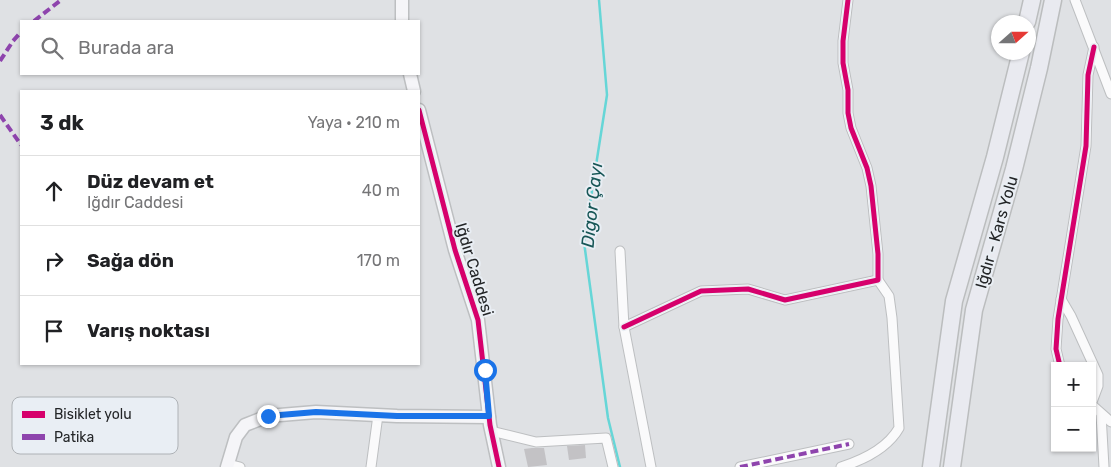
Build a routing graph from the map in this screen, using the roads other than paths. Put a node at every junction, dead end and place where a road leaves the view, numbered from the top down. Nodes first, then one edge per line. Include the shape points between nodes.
1 (402, 0) edge
2 (848, 0) edge
3 (1032, 0) edge
4 (1053, 0) edge
5 (1075, 0) edge
6 (1029, 15) edge
7 (402, 20) edge
8 (1094, 47) junction
9 (1018, 60) edge
10 (410, 75) edge
11 (414, 90) edge
12 (1111, 94) edge
13 (420, 114) edge
14 (620, 251) dead end
15 (878, 280) junction
16 (1061, 298) junction
17 (624, 327) junction
18 (1059, 362) edge
19 (1092, 362) edge
20 (1096, 371) edge
21 (1096, 392) edge
22 (1095, 407) edge
23 (1101, 414) junction
24 (378, 415) junction
25 (489, 416) junction
26 (1111, 422) edge
27 (491, 431) junction
28 (849, 444) dead end
29 (231, 466) edge
30 (371, 467) edge
31 (499, 467) edge
32 (613, 467) edge
33 (651, 467) edge
34 (740, 467) edge
35 (841, 467) edge
36 (931, 467) edge
37 (952, 467) edge
38 (1104, 467) edge

1 - 7 street
2 - 15 street via 843,41 848,113 871,186
3 - 6 highway
4 - 37 highway, Iğdır - Kars Yolu via 1014,168 974,310
5 - 8 street
8 - 12 street
8 - 16 street via 1088,75 1086,146
9 - 36 highway, Iğdır - Kars Yolu via 995,157 954,301
10 - 11 street
13 - 25 street, Iğdır Caddesi via 455,250 478,320
14 - 17 street
15 - 17 street via 785,300 748,289 701,290
15 - 35 street via 889,296 899,428 886,445 855,463
16 - 18 street via 1056,349
16 - 19 street
17 - 33 street
20 - 21 street
22 - 23 street
23 - 26 street
23 - 38 street
24 - 25 street
24 - 29 street via 316,412 268,416 245,425 236,437
24 - 30 street
25 - 27 street, Iğdır Caddesi
27 - 31 street, Iğdır Caddesi
27 - 32 street via 536,442 606,438
28 - 34 street

